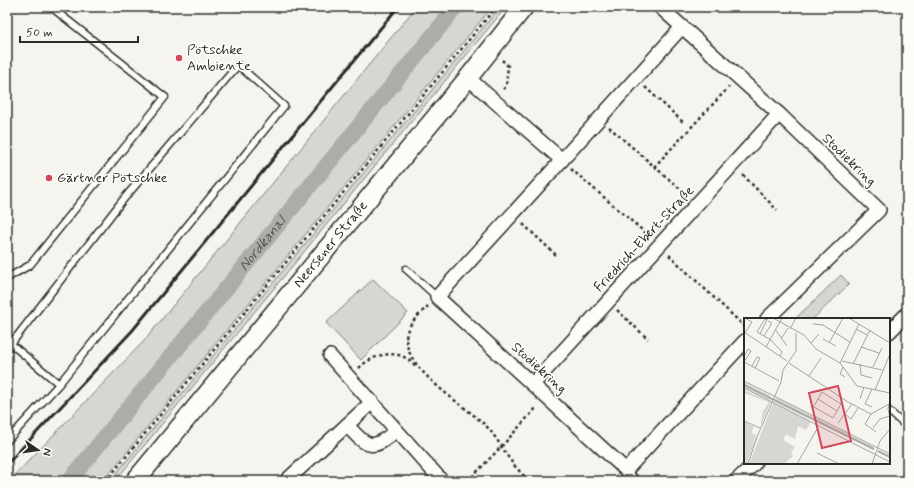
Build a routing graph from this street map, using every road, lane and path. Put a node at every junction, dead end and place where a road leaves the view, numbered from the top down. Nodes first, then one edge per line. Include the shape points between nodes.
1 (51, 7) edge
2 (496, 7) edge
3 (524, 7) edge
4 (660, 7) edge
5 (682, 27) junction
6 (738, 76) junction
7 (468, 78) junction
8 (635, 79) junction
9 (779, 114) junction
10 (600, 118) junction
11 (684, 123) dead end
12 (562, 160) junction
13 (733, 165) junction
14 (654, 167) junction
15 (698, 205) junction
16 (777, 210) dead end
17 (512, 215) junction
18 (556, 255) dead end
19 (406, 269) dead end
20 (7, 278) edge
21 (437, 297) junction
22 (608, 302) junction
23 (907, 314) edge
24 (768, 318) edge
25 (890, 331) edge
26 (648, 339) dead end
27 (744, 342) edge
28 (330, 356) dead end
29 (421, 369) junction
30 (350, 377) junction
31 (59, 384) junction
32 (533, 384) junction
33 (547, 397) junction
34 (372, 402) junction
35 (890, 412) edge
36 (346, 425) junction
37 (907, 427) edge
38 (396, 430) junction
39 (7, 441) edge
40 (501, 447) junction
41 (754, 464) edge
42 (626, 470) junction
43 (106, 481) edge
44 (135, 481) edge
45 (286, 481) edge
46 (442, 481) edge
47 (468, 481) edge
48 (529, 481) edge
49 (637, 481) edge
50 (736, 481) edge

1 - 20 lane via 165,97 30,265
2 - 43 path
3 - 7 main road, Neersener Straße
4 - 5 street, Stodiekring
5 - 6 street, Stodiekring
5 - 8 street
6 - 9 street, Stodiekring
6 - 14 path
7 - 12 street
7 - 44 main road, Neersener Straße
8 - 10 street
8 - 11 path
9 - 13 street, Friedrich-Ebert-Straße
9 - 24 street, Stodiekring via 879,210
10 - 12 street
10 - 14 path
12 - 17 street
13 - 15 street, Friedrich-Ebert-Straße
13 - 16 path
14 - 15 path
15 - 22 street, Friedrich-Ebert-Straße
17 - 18 path
17 - 21 street
19 - 21 lane
21 - 29 path via 407,332 410,355
21 - 32 street, Stodiekring
22 - 26 path
22 - 32 street, Friedrich-Ebert-Straße
23 - 25 street
27 - 42 street
28 - 30 street
29 - 30 path via 403,357 384,355 365,362
29 - 40 path via 483,422
30 - 34 street
31 - 31 lane via 284,106 238,65 122,201 11,344
31 - 39 lane
32 - 33 street, Stodiekring
33 - 40 path
33 - 42 street, Stodiekring
34 - 36 street
34 - 38 street
35 - 37 lane
36 - 38 street via 360,440 373,444 384,441
36 - 45 street
38 - 46 street
40 - 47 path
40 - 48 path
41 - 50 street
42 - 49 lane

